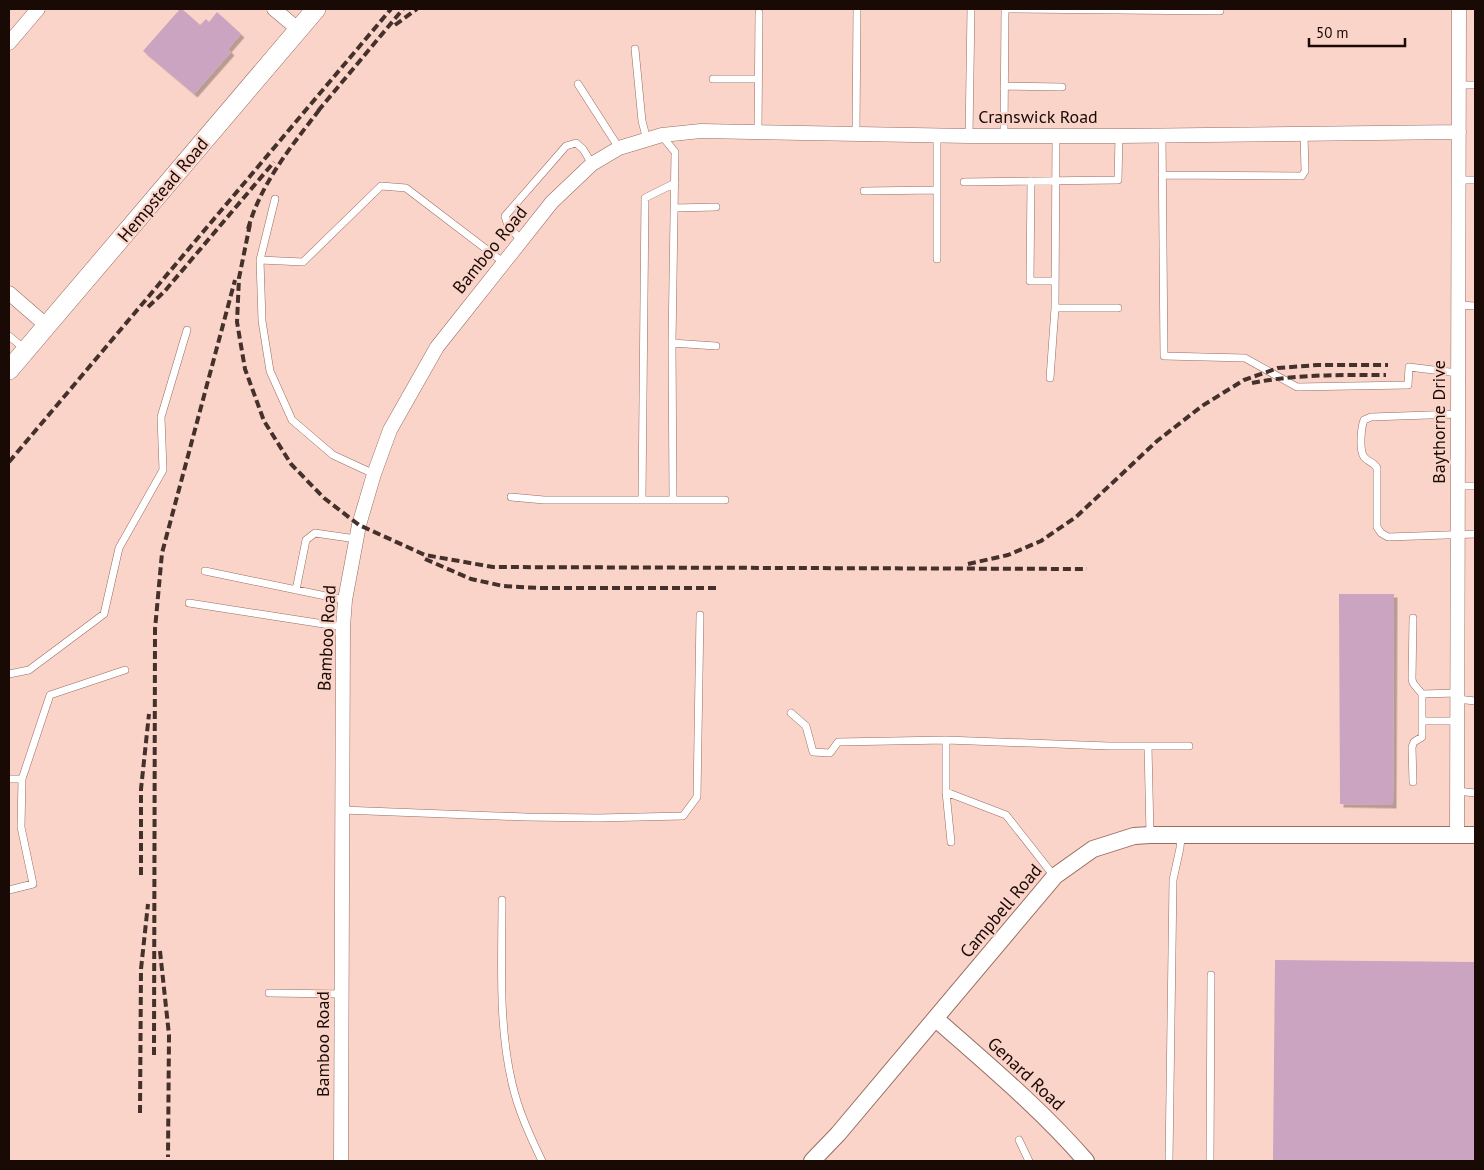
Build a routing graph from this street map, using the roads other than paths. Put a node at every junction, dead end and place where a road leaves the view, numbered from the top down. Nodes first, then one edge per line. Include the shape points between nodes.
1 (38, 9) edge
2 (274, 9) edge
3 (316, 9) edge
4 (857, 9) edge
5 (970, 9) edge
6 (1459, 9) edge
7 (1220, 11) dead end
8 (759, 13) dead end
9 (299, 30) junction
10 (9, 43) edge
11 (635, 49) dead end
12 (712, 79) dead end
13 (758, 79) junction
14 (578, 84) dead end
15 (1459, 85) junction
16 (1475, 85) edge
17 (1004, 86) junction
18 (1062, 87) dead end
19 (758, 131) junction
20 (1459, 132) junction
21 (856, 133) junction
22 (1304, 134) junction
23 (662, 135) junction
24 (937, 135) junction
25 (969, 136) junction
26 (1004, 136) junction
27 (1056, 136) junction
28 (1119, 136) junction
29 (1162, 136) junction
30 (647, 140) junction
31 (618, 148) junction
32 (592, 164) junction
33 (1162, 176) junction
34 (1055, 180) junction
35 (1459, 180) junction
36 (1475, 180) edge
37 (1031, 181) junction
38 (964, 182) dead end
39 (675, 183) junction
40 (937, 190) junction
41 (864, 191) dead end
42 (275, 199) dead end
43 (716, 207) dead end
44 (675, 208) junction
45 (521, 240) junction
46 (938, 259) dead end
47 (260, 260) junction
48 (504, 262) junction
49 (1055, 281) junction
50 (9, 294) edge
51 (1458, 305) junction
52 (1475, 306) edge
53 (1055, 308) junction
54 (1118, 308) dead end
55 (47, 326) junction
56 (187, 330) dead end
57 (9, 336) edge
58 (672, 343) junction
59 (716, 346) dead end
60 (26, 350) junction
61 (9, 370) edge
62 (1458, 373) junction
63 (1050, 378) dead end
64 (1458, 414) junction
65 (374, 474) junction
66 (1458, 486) junction
67 (1475, 486) edge
68 (511, 497) dead end
69 (642, 499) junction
70 (673, 499) junction
71 (725, 500) dead end
72 (1458, 534) junction
73 (1475, 534) edge
74 (356, 539) junction
75 (205, 571) dead end
76 (296, 590) junction
77 (345, 600) junction
78 (189, 603) dead end
79 (700, 614) dead end
80 (1413, 618) dead end
81 (343, 628) junction
82 (125, 670) dead end
83 (9, 674) edge
84 (1422, 694) junction
85 (1457, 696) junction
86 (1475, 701) edge
87 (791, 713) dead end
88 (1457, 720) junction
89 (1422, 721) junction
90 (946, 740) junction
91 (1148, 746) junction
92 (1189, 746) dead end
93 (9, 779) edge
94 (22, 779) junction
95 (1413, 782) dead end
96 (1457, 791) junction
97 (946, 792) junction
98 (1475, 793) edge
99 (342, 810) junction
100 (1150, 835) junction
101 (1181, 835) junction
102 (1457, 835) junction
103 (1475, 835) edge
104 (952, 842) dead end
105 (1054, 876) junction
106 (9, 890) edge
107 (502, 900) dead end
108 (1212, 975) dead end
109 (269, 993) dead end
110 (342, 994) junction
111 (936, 1019) junction
112 (1019, 1140) dead end
113 (341, 1161) edge
114 (542, 1161) edge
115 (812, 1161) edge
116 (1029, 1161) edge
117 (1086, 1161) edge
118 (1169, 1161) edge
119 (1210, 1161) edge

1 - 10 street
2 - 9 street
3 - 9 main road, Hempstead Road
4 - 21 lane
5 - 25 lane
6 - 15 street, Baythorne Drive
7 - 17 lane via 1005,9
8 - 13 lane
9 - 55 main road, Hempstead Road
11 - 30 lane
12 - 13 lane
13 - 19 lane
14 - 31 lane
15 - 16 lane
15 - 20 street, Baythorne Drive
17 - 18 lane
17 - 26 lane
19 - 21 street, Cranswick Road
19 - 23 street, Cranswick Road
20 - 22 street, Cranswick Road
20 - 35 street, Baythorne Drive
21 - 24 street, Cranswick Road
22 - 29 street, Cranswick Road
22 - 33 lane via 1306,172 1302,176
23 - 30 street, Cranswick Road
23 - 39 lane via 675,152
24 - 25 street, Cranswick Road
24 - 40 lane
25 - 26 street, Cranswick Road
26 - 27 street, Cranswick Road
27 - 28 street, Cranswick Road
27 - 34 lane
28 - 29 street, Cranswick Road
28 - 34 lane via 1118,180
29 - 33 lane
30 - 31 street, Cranswick Road
31 - 32 street, Bamboo Road
32 - 45 street, Bamboo Road via 552,202
32 - 45 lane via 576,143 566,146 505,216 508,226
33 - 62 lane via 1164,356 1245,358 1297,386 1408,385 1409,366
34 - 37 lane
34 - 49 lane
35 - 36 lane
35 - 51 street, Baythorne Drive
37 - 38 lane
37 - 49 lane via 1030,282
39 - 44 lane
39 - 69 lane via 645,198
40 - 41 lane
40 - 46 lane
42 - 47 lane
43 - 44 lane
44 - 58 lane
45 - 48 street, Bamboo Road
47 - 48 lane via 303,262 381,186 406,188
47 - 65 lane via 262,321 270,371 292,420 333,455
48 - 65 street, Bamboo Road via 437,348 390,430
49 - 53 lane
50 - 55 street
51 - 52 lane
51 - 62 street, Baythorne Drive
53 - 54 lane
53 - 63 lane
55 - 60 main road, Hempstead Road
56 - 83 lane via 162,417 163,470 119,548 104,614 29,670
57 - 60 lane
58 - 59 lane
58 - 70 lane
60 - 61 main road, Hempstead Road
62 - 64 street, Baythorne Drive
64 - 66 street, Baythorne Drive
64 - 72 lane via 1371,417 1364,420 1361,427 1362,453 1377,468 1377,527 1381,533 1388,537
65 - 74 street, Bamboo Road
66 - 67 lane
66 - 72 street, Baythorne Drive
68 - 69 lane
69 - 70 lane
70 - 71 lane
72 - 73 lane
72 - 85 street, Baythorne Drive
74 - 76 lane via 315,533 306,540
74 - 77 street, Bamboo Road
75 - 76 lane
76 - 77 lane
77 - 81 street, Bamboo Road
78 - 81 lane
79 - 99 lane via 697,797 683,816 526,817
80 - 84 lane via 1412,680
81 - 99 street, Bamboo Road
82 - 94 lane via 50,695
84 - 85 lane
84 - 89 lane
85 - 86 lane
85 - 88 street, Baythorne Drive
87 - 90 lane via 806,726 813,752 830,753 838,742
88 - 89 lane
88 - 96 street, Baythorne Drive
89 - 95 lane via 1422,737 1412,747
90 - 91 lane
90 - 97 lane
91 - 92 lane
91 - 100 lane
93 - 94 lane
94 - 106 lane via 21,827 32,884
96 - 98 lane
96 - 102 street, Baythorne Drive
97 - 104 lane
97 - 105 lane via 1006,815
99 - 110 street, Bamboo Road
100 - 101 street, Campbell Road
100 - 105 street, Campbell Road via 1134,836 1093,849
101 - 102 street, Campbell Road
101 - 118 lane via 1173,880
102 - 103 street, Campbell Road
105 - 111 street, Campbell Road
107 - 114 lane via 505,1044 512,1084
108 - 119 lane
109 - 110 lane
110 - 113 street, Bamboo Road
111 - 115 street, Campbell Road
111 - 117 street, Genard Road via 1000,1076
112 - 116 lane

